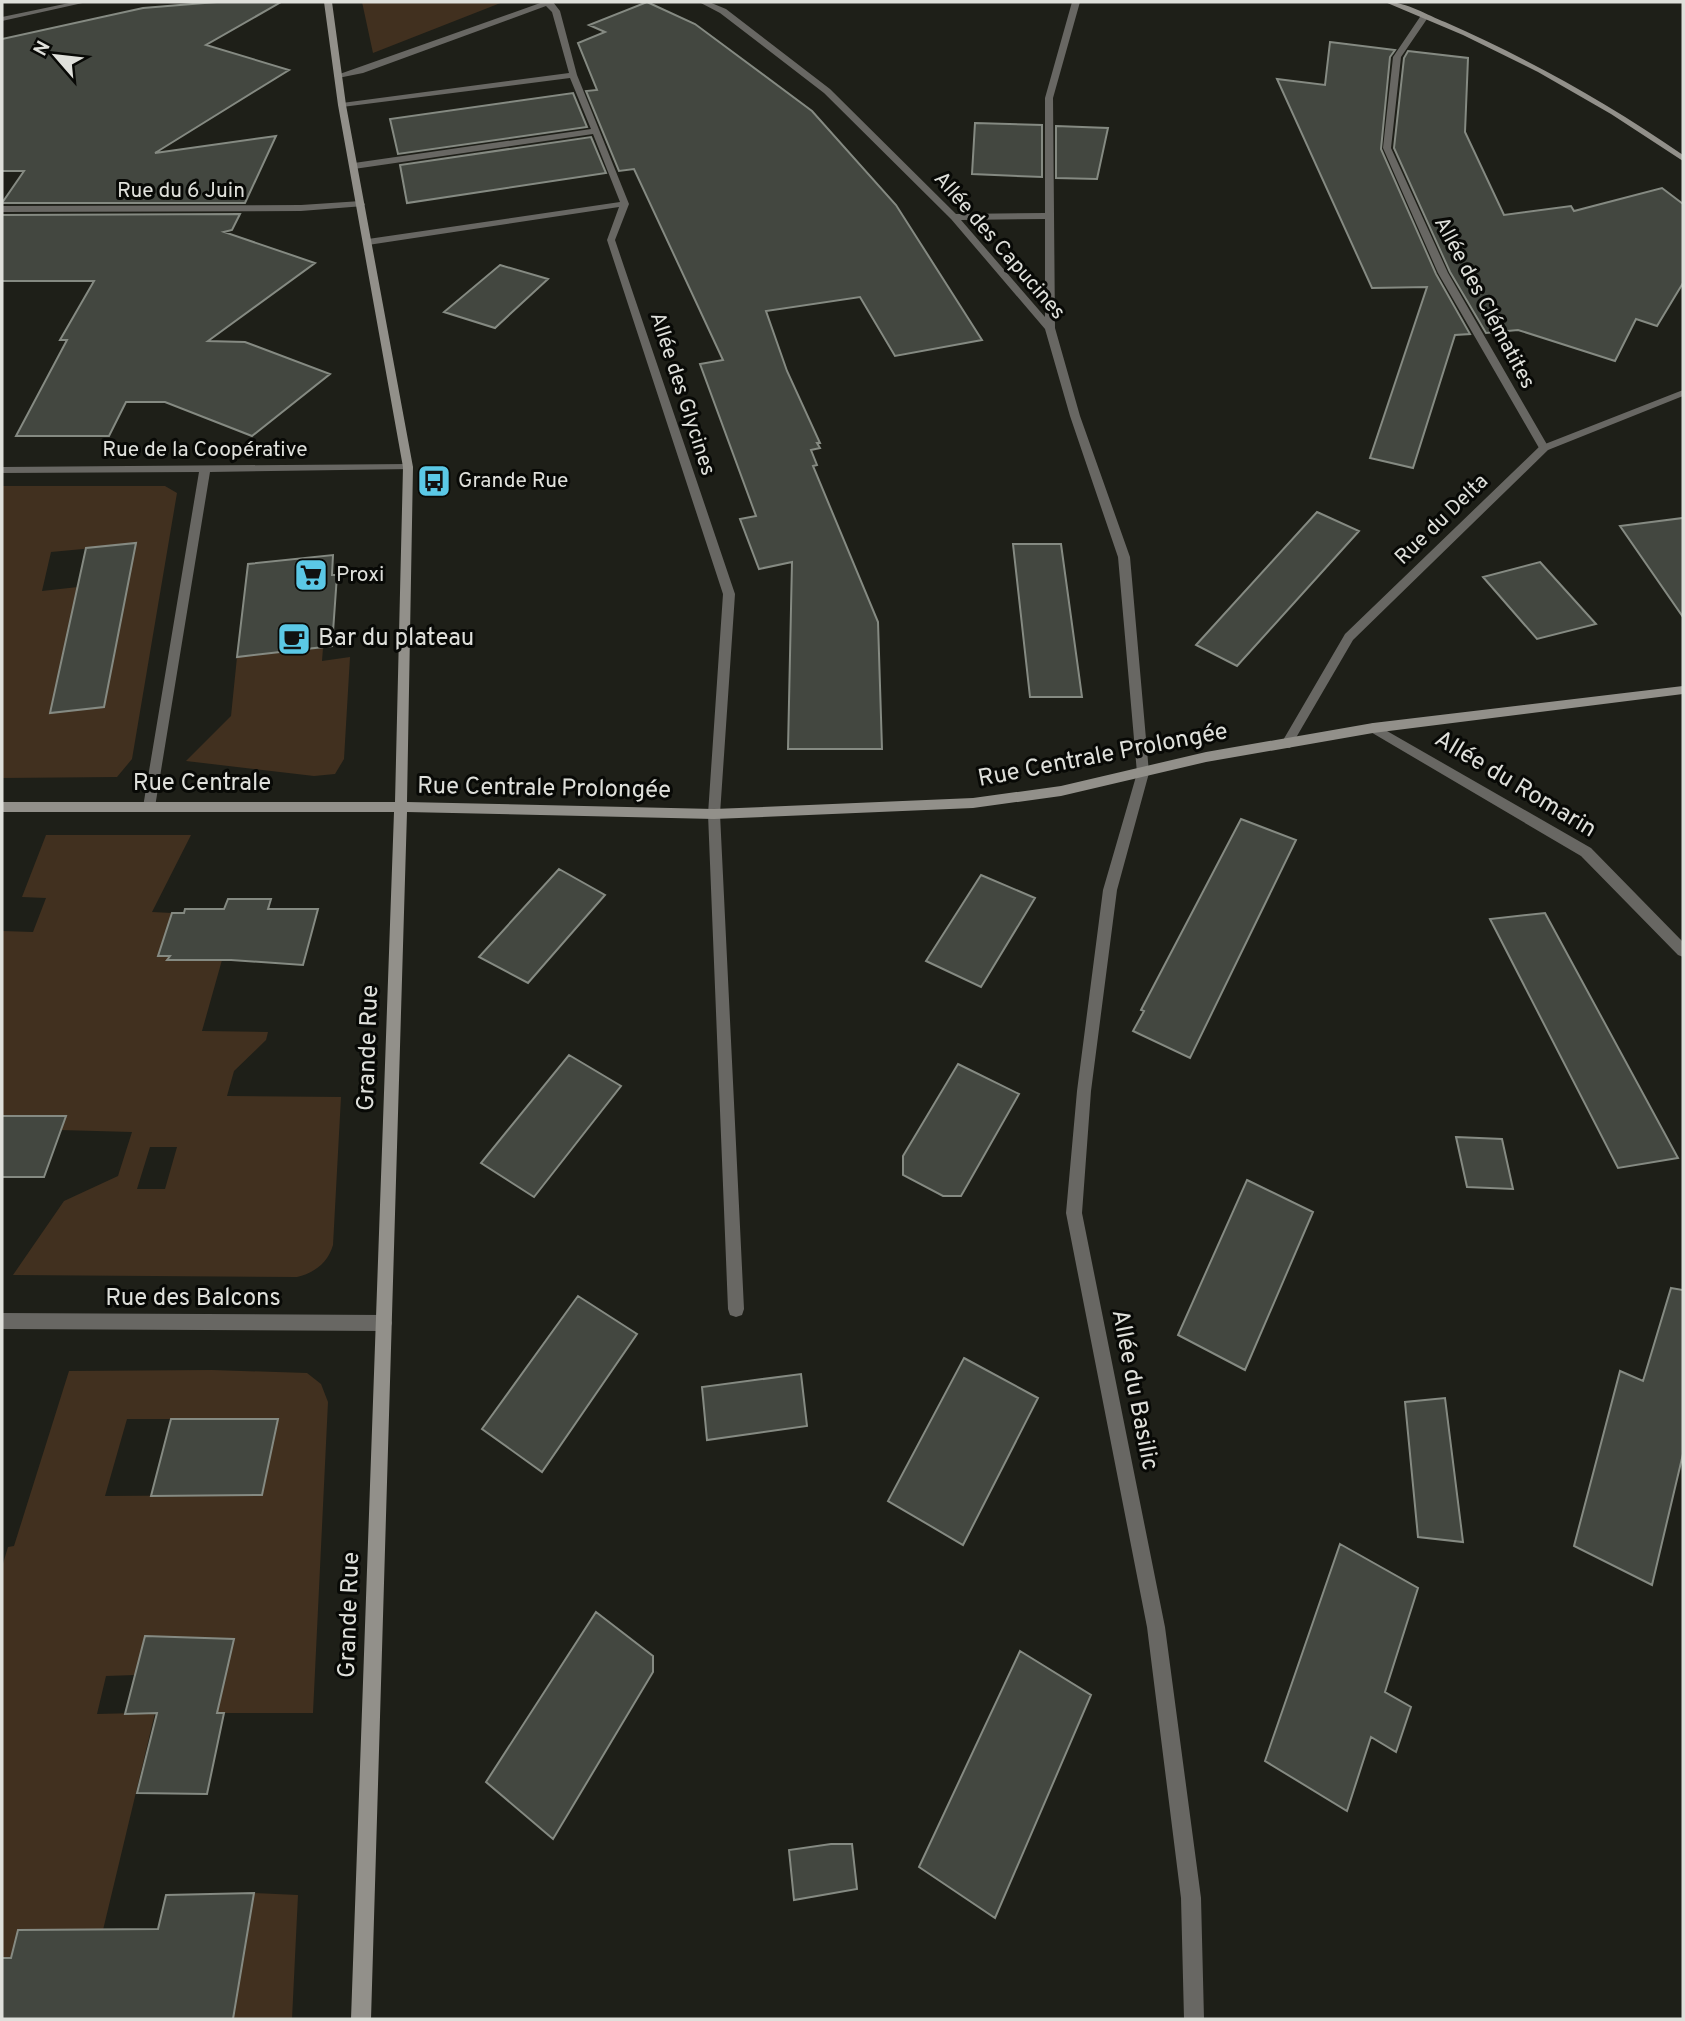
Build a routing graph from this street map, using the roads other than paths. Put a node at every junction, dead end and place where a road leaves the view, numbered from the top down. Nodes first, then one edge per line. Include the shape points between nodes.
1 (83, 2) edge
2 (328, 2) edge
3 (548, 2) edge
4 (703, 2) edge
5 (1076, 2) edge
6 (1389, 2) edge
7 (1425, 16) junction
8 (2, 19) edge
9 (573, 75) junction
10 (338, 76) junction
11 (342, 105) junction
12 (596, 131) junction
13 (1683, 159) edge
14 (354, 166) junction
15 (361, 204) junction
16 (625, 204) junction
17 (2, 209) edge
18 (1050, 216) junction
19 (954, 218) junction
20 (368, 242) junction
21 (1050, 328) junction
22 (1683, 393) edge
23 (1544, 448) junction
24 (408, 467) junction
25 (2, 470) edge
26 (205, 470) junction
27 (1683, 690) edge
28 (1373, 728) junction
29 (1286, 745) junction
30 (1143, 773) junction
31 (2, 807) edge
32 (149, 807) junction
33 (401, 807) junction
34 (714, 814) junction
35 (1683, 951) edge
36 (736, 1309) dead end
37 (2, 1321) edge
38 (384, 1322) junction
39 (361, 2019) edge
40 (1194, 2019) edge

1 - 8 street
2 - 10 street, Grande Rue
3 - 9 street via 556,11
3 - 10 street
4 - 19 street, Allée des Capucines via 723,11 827,91
5 - 18 street via 1049,98
6 - 7 street
7 - 13 street via 1598,103
7 - 23 street, Allée des Clématites via 1396,57 1387,148 1443,273
9 - 11 street
9 - 12 street
10 - 11 street, Grande Rue
11 - 14 street, Grande Rue
12 - 14 street
12 - 16 street
14 - 15 street, Grande Rue
15 - 17 street, Rue du 6 Juin
15 - 20 street, Grande Rue
16 - 20 street
16 - 34 street, Allée des Glycines via 611,240 729,594
18 - 19 street
18 - 21 street
19 - 21 street, Allée des Capucines
20 - 24 street, Grande Rue
21 - 30 street, Allée des Capucines via 1124,557
22 - 23 street, Rue du Delta
23 - 29 street, Rue du Delta via 1349,637
24 - 26 street, Rue de la Coopérative
24 - 33 street, Grande Rue
25 - 26 street, Rue de la Coopérative
26 - 32 street
27 - 28 street, Rue Centrale Prolongée
28 - 29 street, Rue Centrale Prolongée
28 - 35 street, Allée du Romarin via 1586,852
29 - 30 street, Rue Centrale Prolongée via 1206,757
30 - 34 street, Rue Centrale Prolongée via 974,803
30 - 40 street, Allée du Basilic via 1110,890 1084,1091 1074,1213 1156,1627 1191,1898
31 - 32 street, Rue Centrale
32 - 33 street, Rue Centrale
33 - 34 street, Rue Centrale Prolongée
33 - 38 street, Grande Rue
34 - 36 street, Allée des Glycines
37 - 38 street, Rue des Balcons
38 - 39 street, Grande Rue

